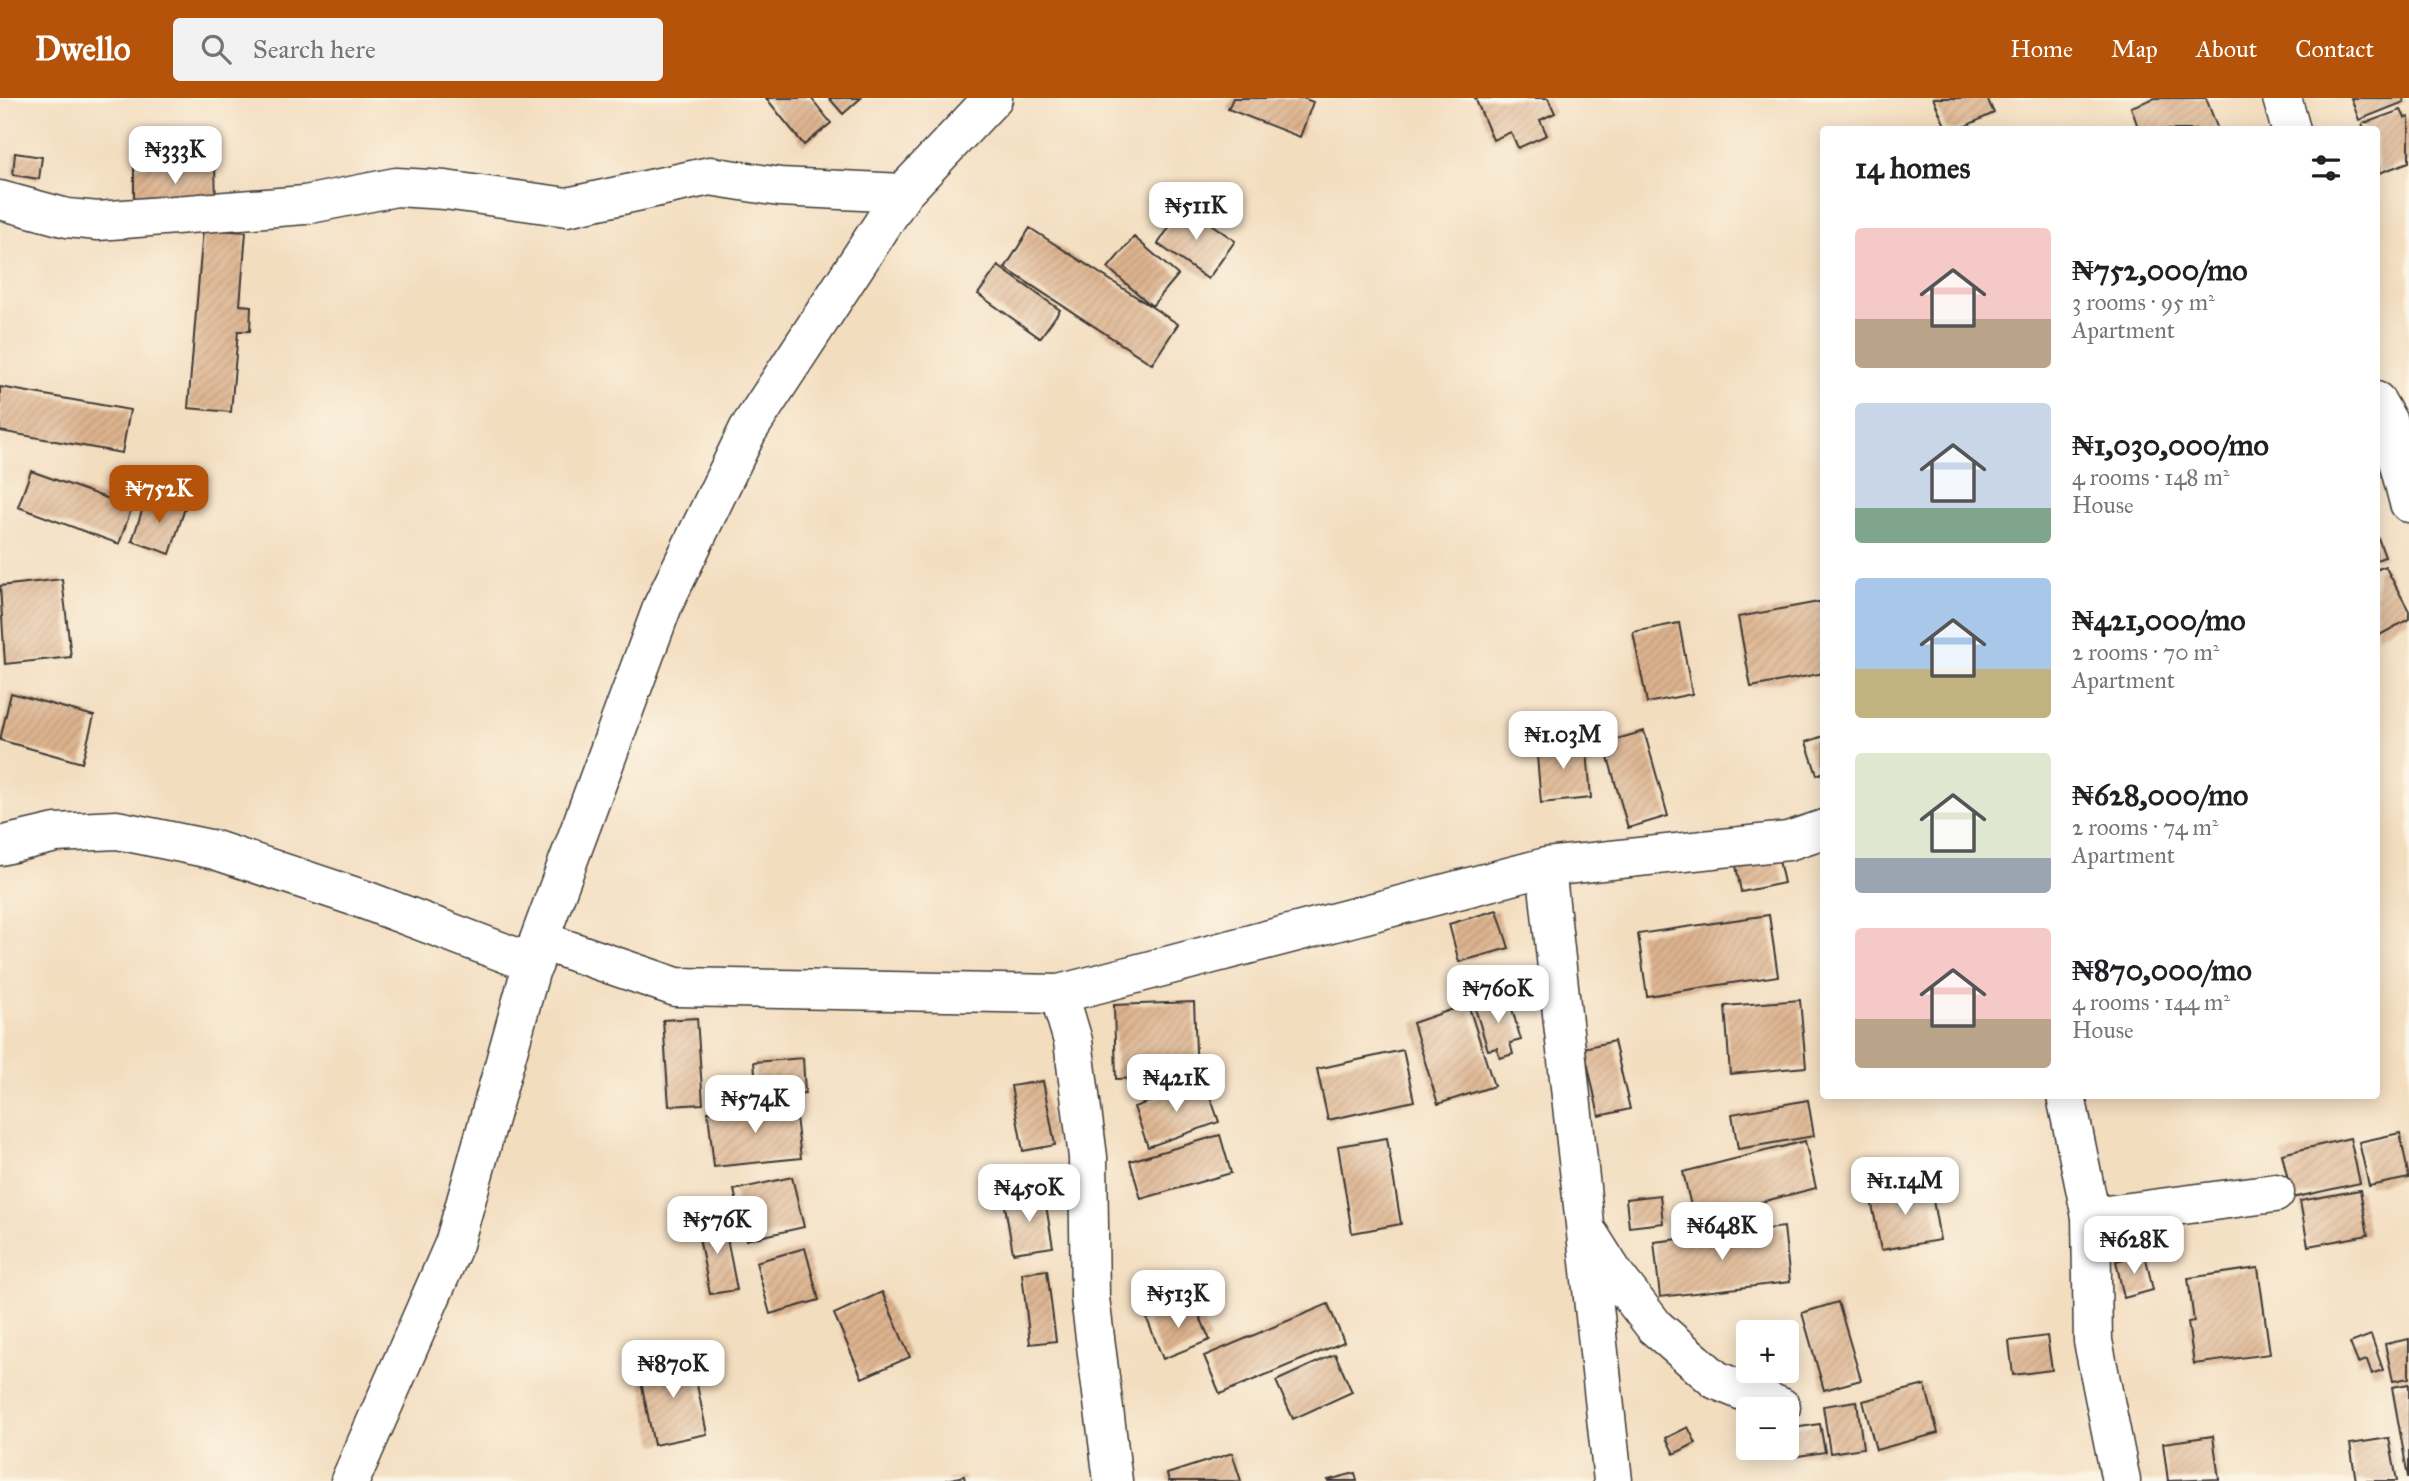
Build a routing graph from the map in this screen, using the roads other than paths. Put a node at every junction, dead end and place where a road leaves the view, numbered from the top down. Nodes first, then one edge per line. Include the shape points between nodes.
1 (993, 98) edge
2 (2282, 98) edge
3 (2290, 126) edge
4 (904, 193) junction
5 (0, 200) edge
6 (2380, 408) edge
7 (2409, 503) edge
8 (1820, 830) edge
9 (0, 846) edge
10 (1546, 867) junction
11 (537, 952) junction
12 (1059, 994) junction
13 (2067, 1099) edge
14 (2275, 1193) dead end
15 (2091, 1217) junction
16 (1585, 1228) junction
17 (1755, 1397) edge
18 (350, 1481) edge
19 (1113, 1481) edge
20 (1614, 1481) edge
21 (2121, 1481) edge

1 - 4 street
2 - 3 street
4 - 5 street via 780,187 710,176 567,207 396,187 305,205 98,220 67,218
4 - 11 street via 748,430 663,605
6 - 7 street via 2388,422
8 - 10 street via 1788,841
9 - 11 street via 56,833 117,830 215,850
10 - 12 street
10 - 16 street
11 - 12 street via 676,987
11 - 18 street via 454,1244
12 - 19 street via 1073,1041 1088,1157 1090,1298
13 - 15 street
14 - 15 street
15 - 21 street via 2093,1340
16 - 17 street via 1655,1327 1716,1380
16 - 20 street

